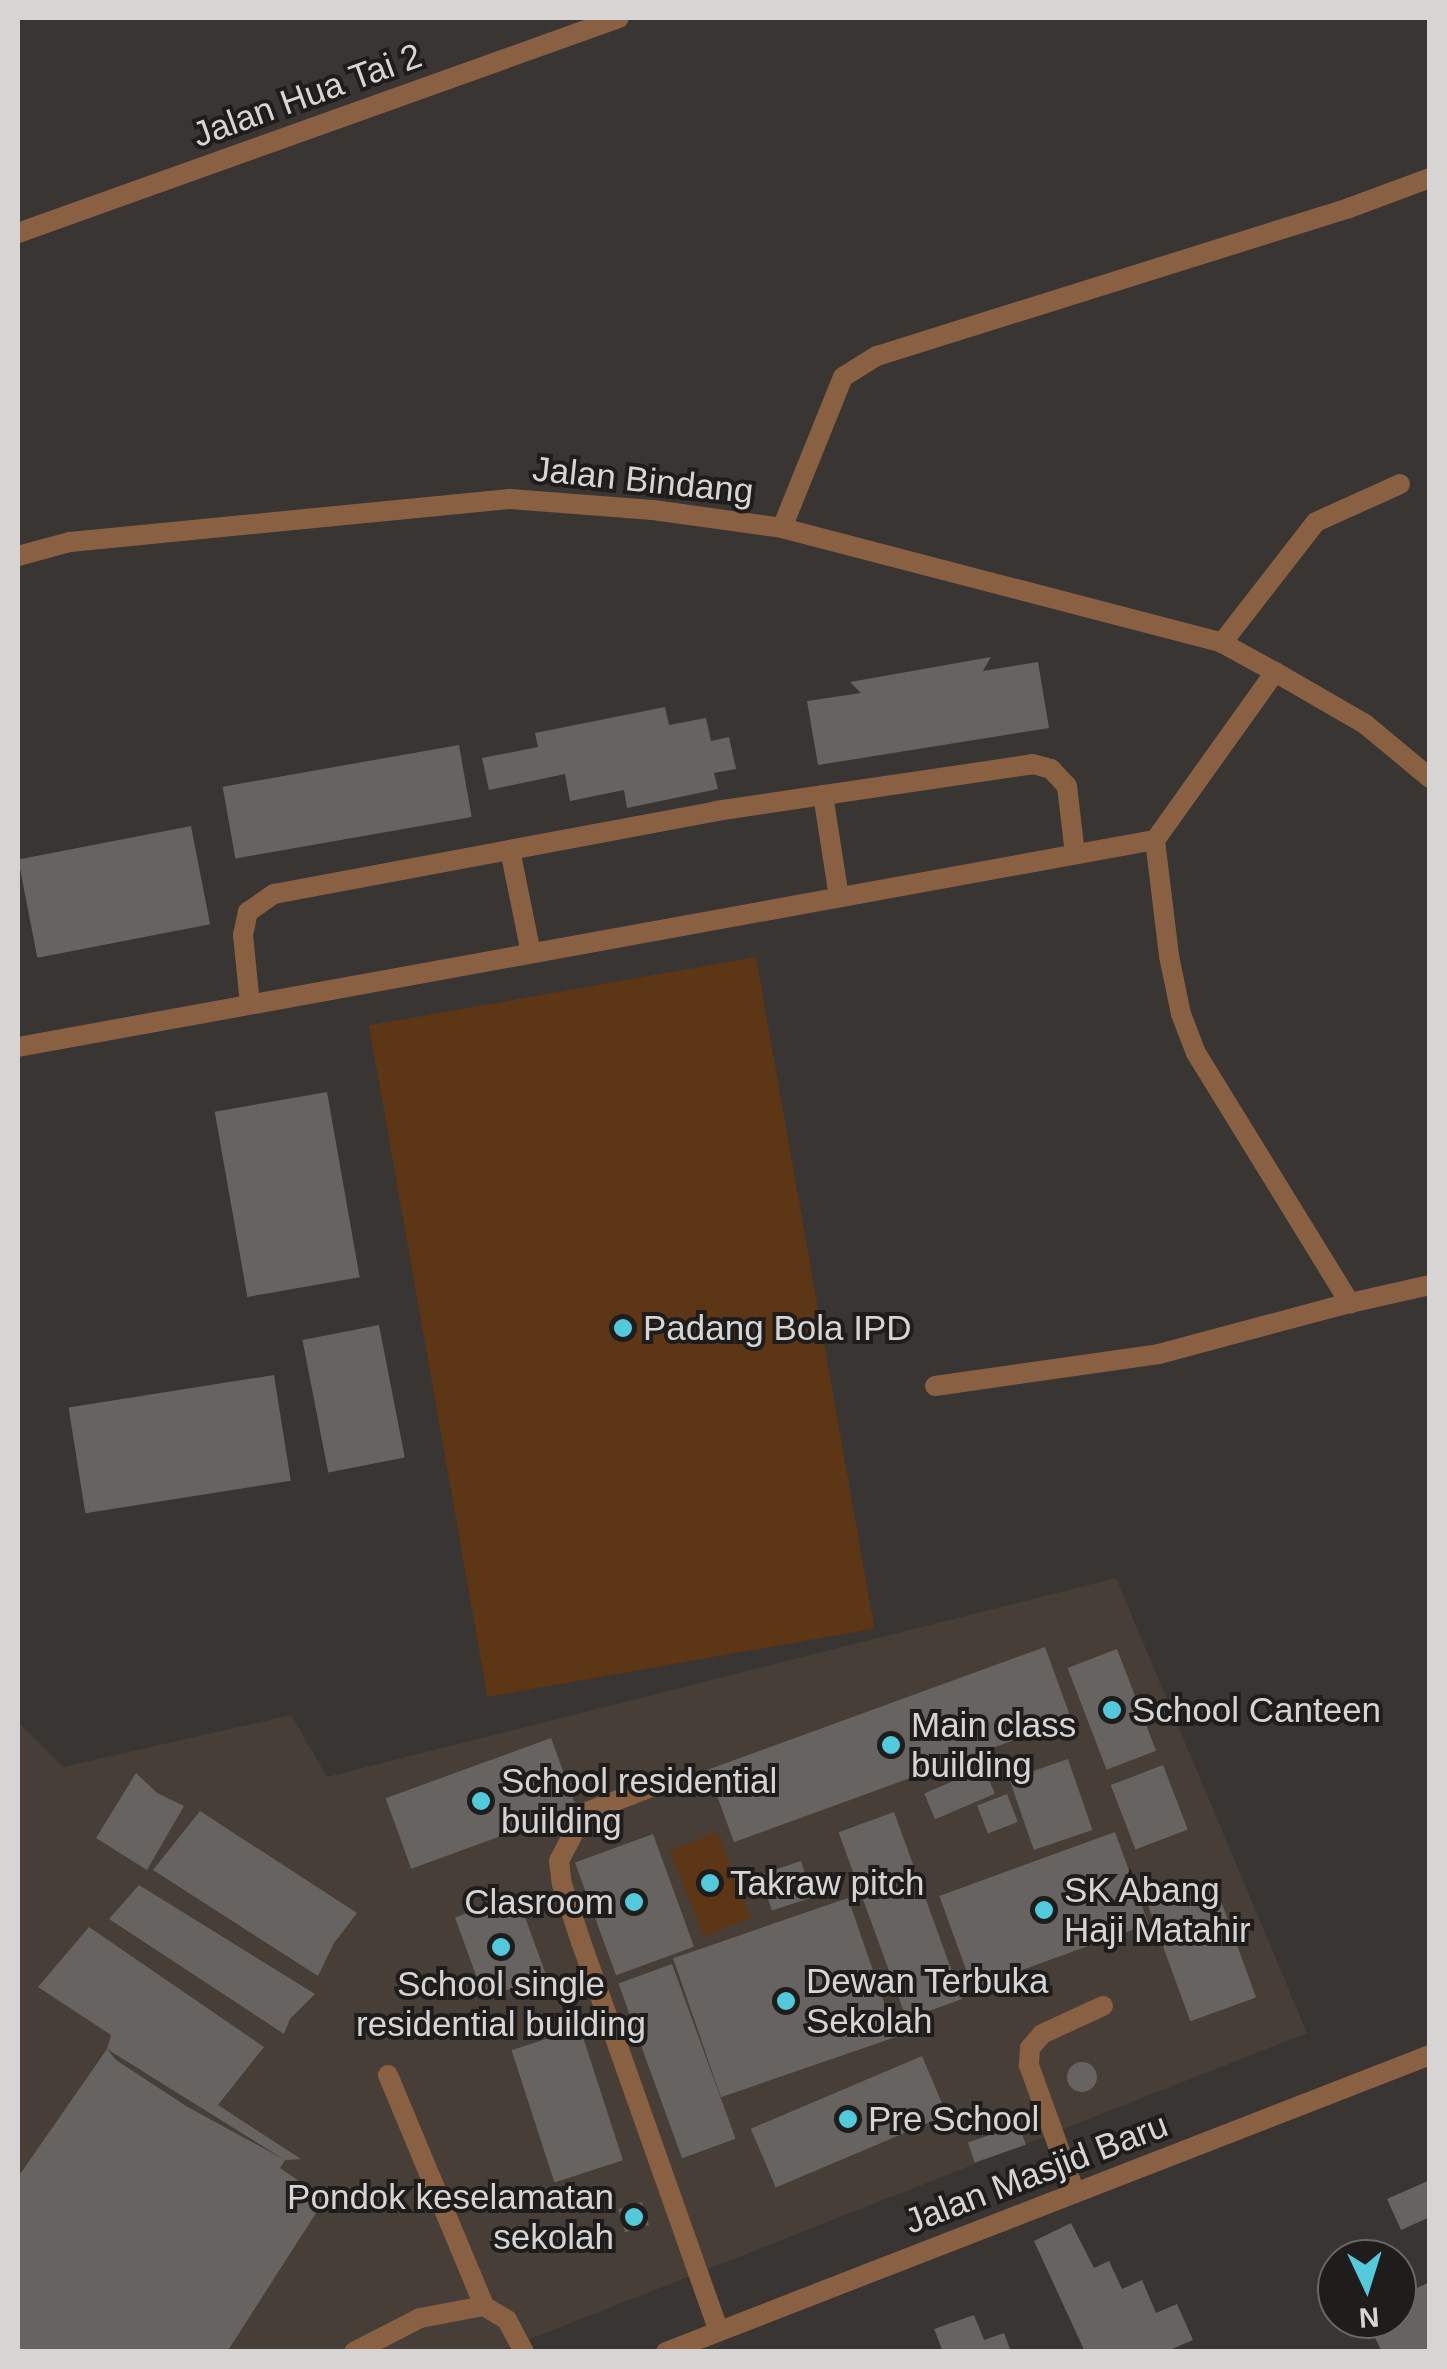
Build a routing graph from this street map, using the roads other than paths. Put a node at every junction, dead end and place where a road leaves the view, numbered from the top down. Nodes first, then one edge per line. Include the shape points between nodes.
1 (619, 18) edge
2 (1430, 178) edge
3 (18, 233) edge
4 (1400, 484) dead end
5 (782, 528) junction
6 (18, 556) edge
7 (1222, 643) junction
8 (1275, 672) junction
9 (1430, 778) edge
10 (823, 795) junction
11 (1154, 840) junction
12 (510, 850) junction
13 (1075, 854) junction
14 (839, 897) junction
15 (531, 953) junction
16 (250, 1004) junction
17 (18, 1047) edge
18 (1430, 1285) edge
19 (1350, 1303) junction
20 (936, 1386) dead end
21 (670, 1780) dead end
22 (1103, 2006) dead end
23 (1430, 2055) edge
24 (388, 2075) dead end
25 (1075, 2192) junction
26 (484, 2306) junction
27 (719, 2331) junction
28 (354, 2352) edge
29 (524, 2352) edge
30 (666, 2352) edge

1 - 3 street, Jalan Hua Tai 2
2 - 5 street, Jalan Bindang via 878,356 844,377
4 - 7 street via 1316,522
5 - 6 street, Jalan Bindang via 510,499 70,542
5 - 7 street
7 - 8 street
8 - 9 street via 1366,724
8 - 11 street
10 - 12 street
10 - 13 street via 1033,764 1051,769 1068,786
10 - 14 street
11 - 13 street
11 - 19 street via 1168,956 1196,1054
12 - 15 street
12 - 16 street via 274,894 248,912 243,934
13 - 14 street
14 - 15 street
15 - 16 street
16 - 17 street
18 - 19 street
19 - 20 street via 1159,1354
21 - 27 street via 584,1813 560,1861 562,1884
22 - 25 street via 1042,2034 1030,2048 1029,2066
23 - 25 street, Jalan Masjid Baru
24 - 26 street
25 - 27 street, Jalan Masjid Baru
26 - 28 street via 420,2318
26 - 29 street via 507,2320
27 - 30 street, Jalan Masjid Baru

